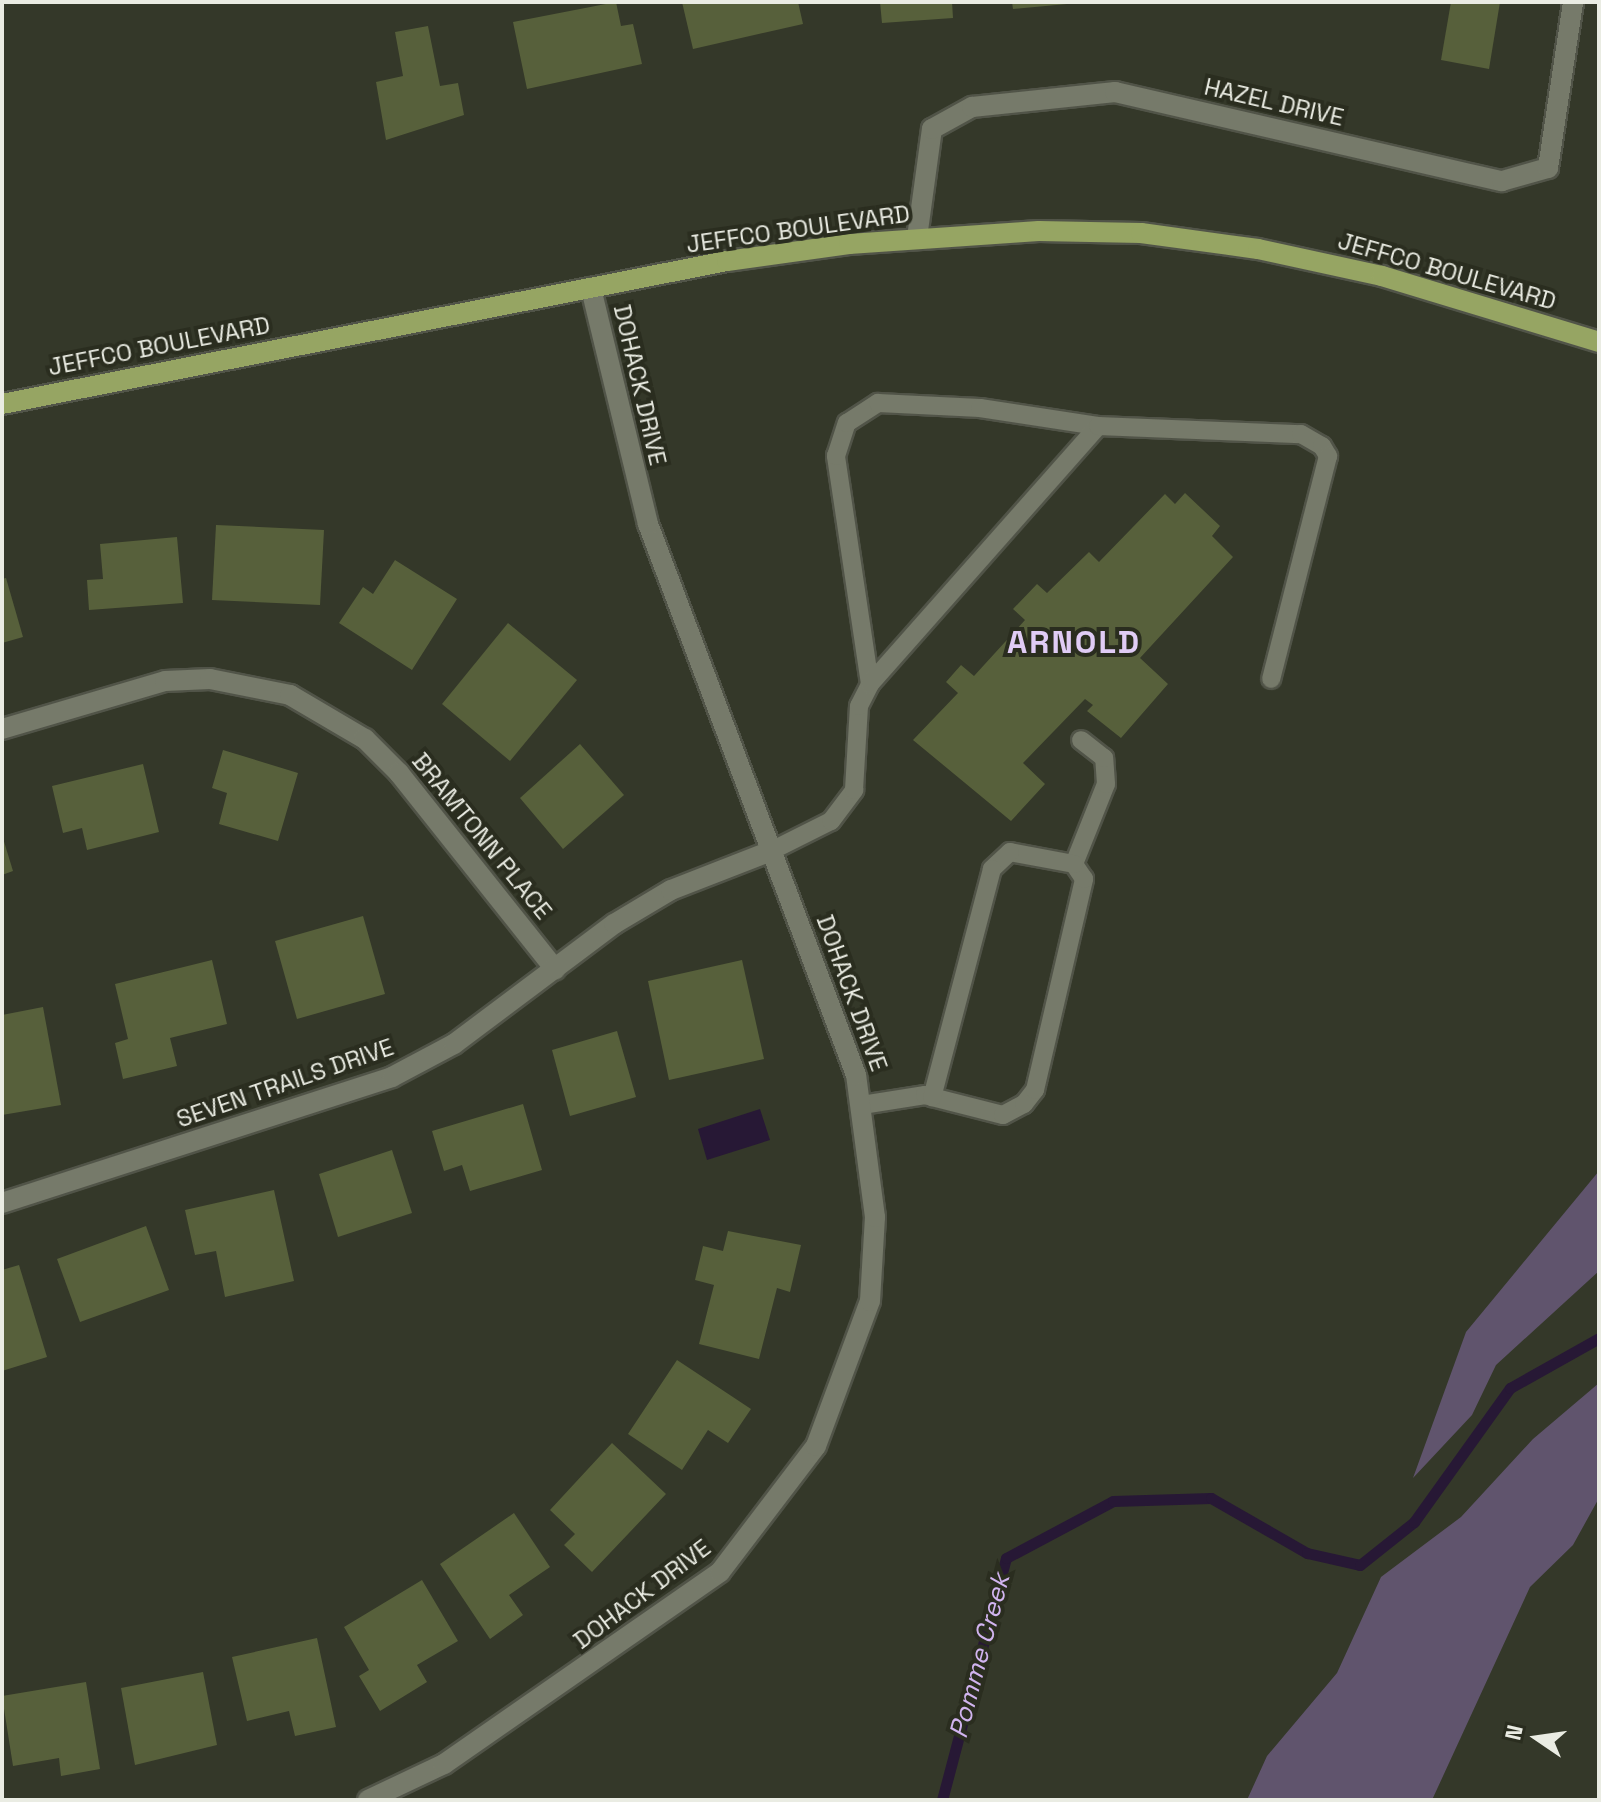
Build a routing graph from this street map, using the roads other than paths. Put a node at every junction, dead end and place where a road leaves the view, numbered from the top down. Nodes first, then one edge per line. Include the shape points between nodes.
1 (1573, 2) edge
2 (917, 238) junction
3 (591, 288) junction
4 (1599, 342) edge
5 (2, 404) edge
6 (1098, 426) junction
7 (1271, 679) dead end
8 (870, 684) junction
9 (2, 729) edge
10 (1081, 740) dead end
11 (771, 851) junction
12 (1074, 864) junction
13 (555, 969) junction
14 (932, 1097) junction
15 (862, 1105) junction
16 (2, 1203) edge
17 (368, 1800) edge

1 - 2 street, HAZEL DRIVE via 1548,168 1502,181 1115,92 972,107 932,129
2 - 3 main road, JEFFCO BOULEVARD via 727,261
2 - 4 main road, JEFFCO BOULEVARD via 1141,233 1258,249 1382,276
3 - 5 main road, JEFFCO BOULEVARD
3 - 11 street, DOHACK DRIVE via 648,524
6 - 7 lane via 1301,434 1322,446 1328,456
6 - 8 lane
6 - 8 lane via 980,408 878,403 847,423 836,456
8 - 11 lane via 859,706 854,790 831,821
9 - 13 street, BRAMTONN PLACE via 165,681 210,679 290,695 365,739 399,773
10 - 12 lane via 1104,758 1106,784
11 - 13 street, SEVEN TRAILS DRIVE via 671,890
11 - 15 street, DOHACK DRIVE
12 - 14 lane via 1010,852 992,869
12 - 14 lane via 1084,879 1035,1090 1003,1115
13 - 16 street, SEVEN TRAILS DRIVE via 454,1044 392,1077
14 - 15 lane
15 - 17 street, DOHACK DRIVE via 875,1217 870,1301 841,1393 785,1495 688,1598 444,1764

